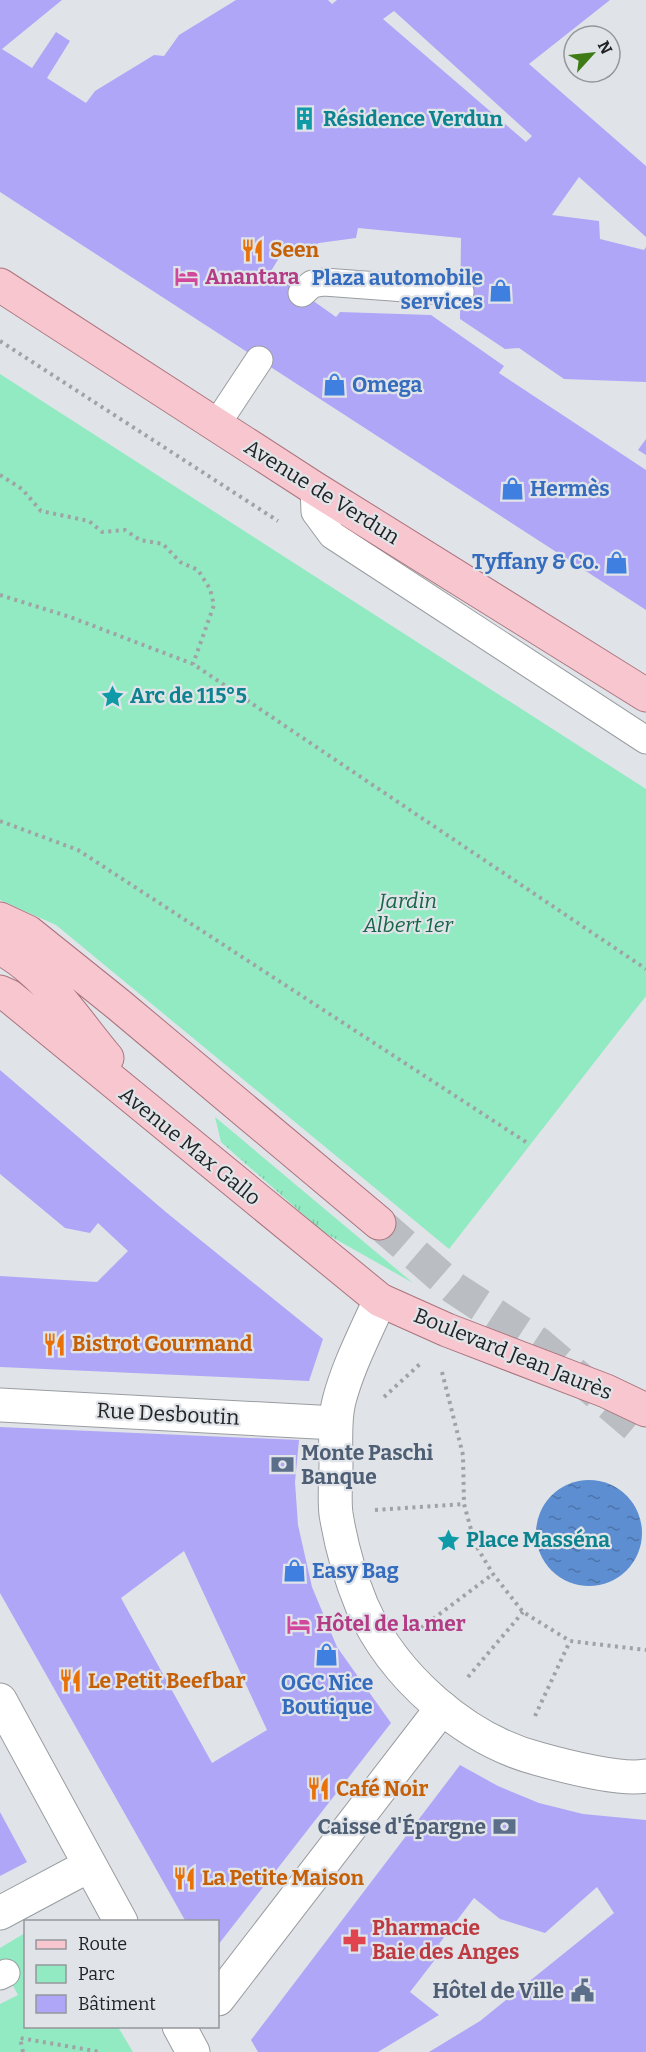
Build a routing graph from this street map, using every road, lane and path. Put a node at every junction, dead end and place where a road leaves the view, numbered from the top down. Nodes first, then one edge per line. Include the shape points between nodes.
1 (0, 285) edge
2 (460, 292) dead end
3 (302, 293) dead end
4 (259, 360) dead end
5 (216, 424) junction
6 (0, 475) edge
7 (314, 488) junction
8 (0, 595) edge
9 (193, 664) junction
10 (646, 695) edge
11 (646, 740) edge
12 (0, 821) edge
13 (0, 919) edge
14 (0, 948) edge
15 (646, 969) edge
16 (0, 992) edge
17 (158, 1120) junction
18 (529, 1144) dead end
19 (379, 1223) tunnel mouth
20 (380, 1300) junction
21 (428, 1356) dead end
22 (441, 1370) dead end
23 (0, 1405) edge
24 (646, 1410) edge
25 (336, 1423) junction
26 (464, 1504) junction
27 (400, 1509) dead end
28 (493, 1574) junction
29 (442, 1612) dead end
30 (523, 1612) junction
31 (570, 1641) junction
32 (646, 1650) edge
33 (480, 1662) dead end
34 (0, 1700) edge
35 (541, 1702) dead end
36 (442, 1708) junction
37 (646, 1776) edge
38 (90, 1865) junction
39 (0, 1912) edge
40 (120, 1920) edge
41 (219, 1998) edge
42 (22, 2052) edge
43 (101, 2052) edge

1 - 5 main road, Avenue de Verdun
2 - 3 lane via 324,282 312,284
4 - 5 lane
5 - 7 main road, Avenue de Verdun
6 - 9 path via 21,489 41,511 89,521 102,532 125,530 140,540 163,544 180,562 198,570 214,605
7 - 10 main road, Avenue de Verdun
7 - 11 lane via 315,513 332,535
8 - 9 path
9 - 15 path
12 - 18 path via 88,855
13 - 19 main road via 28,932
14 - 17 main road via 24,963 47,986
16 - 17 main road, Avenue Max Gallo
17 - 20 main road, Avenue Max Gallo
20 - 24 main road, Boulevard Jean Jaurès
20 - 25 street via 339,1401
21 - 25 path via 356,1424
22 - 26 path via 464,1455
23 - 25 street, Rue Desboutin
25 - 36 street via 336,1512 363,1607 389,1652
26 - 27 path
26 - 28 path via 475,1544
28 - 29 path
28 - 30 path
30 - 31 path
30 - 33 path
31 - 32 path
31 - 35 path
34 - 38 street
36 - 37 street via 482,1736 518,1754 574,1768
36 - 41 street
38 - 39 street
38 - 40 street
42 - 43 path via 20,2038

